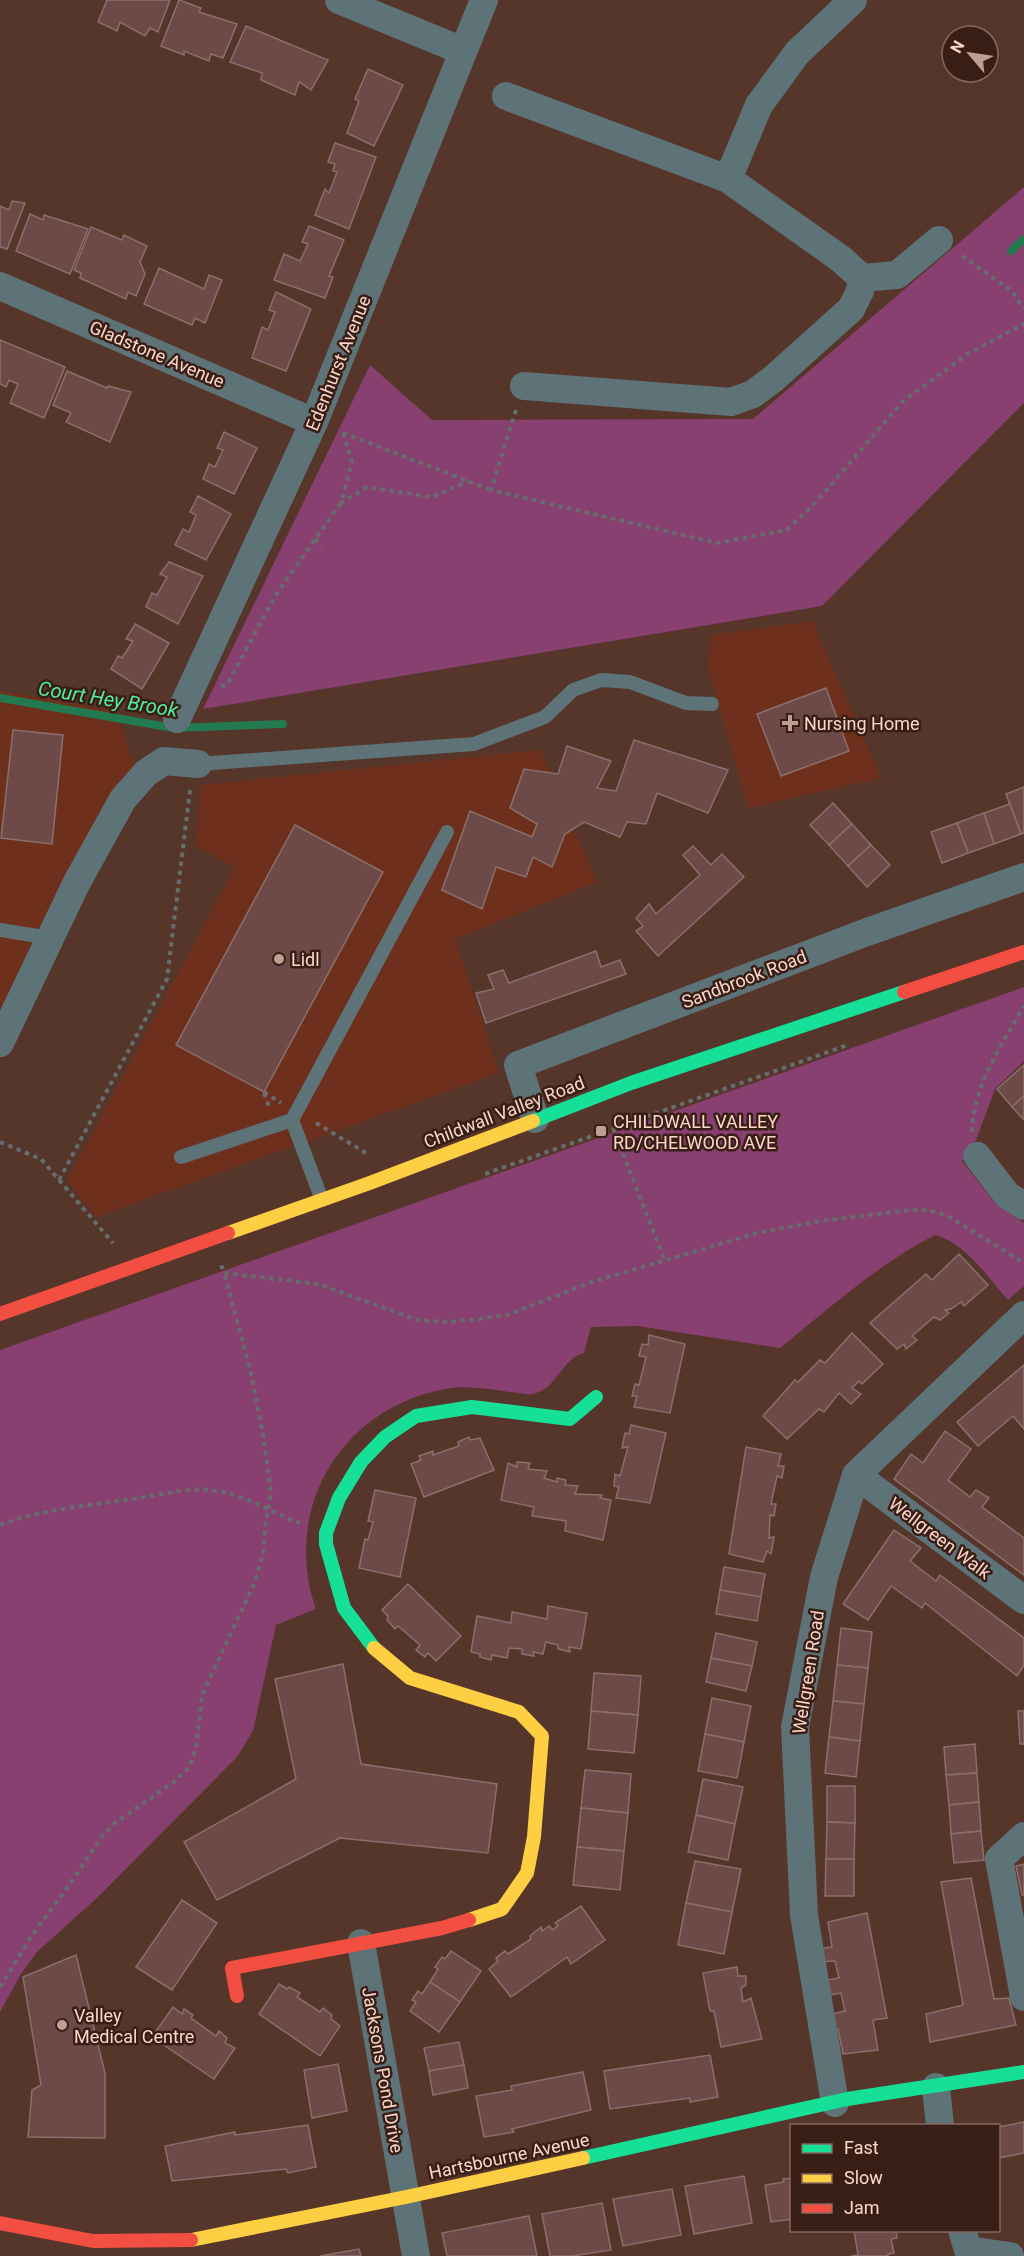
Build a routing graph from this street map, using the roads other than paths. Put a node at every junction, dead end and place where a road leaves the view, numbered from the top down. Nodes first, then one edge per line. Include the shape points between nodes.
1 (339, 0) edge
2 (484, 0) edge
3 (853, 0) edge
4 (463, 51) junction
5 (506, 96) dead end
6 (728, 179) junction
7 (939, 240) road end
8 (862, 278) junction
9 (0, 286) edge
10 (524, 386) road end
11 (314, 422) junction
12 (712, 704) dead end
13 (177, 719) dead end
14 (198, 764) joint
15 (447, 832) dead end
16 (1024, 877) edge
17 (0, 930) edge
18 (50, 938) junction
19 (1024, 952) edge
20 (0, 1043) edge
21 (294, 1116) junction
22 (535, 1119) junction
23 (181, 1156) dead end
24 (977, 1156) road end
25 (322, 1200) junction
26 (1024, 1206) edge
27 (0, 1314) edge
28 (1024, 1315) edge
29 (596, 1397) dead end
30 (856, 1475) junction
31 (1024, 1600) edge
32 (1024, 1836) edge
33 (361, 1943) junction
34 (237, 1996) dead end
35 (1024, 1997) edge
36 (1024, 2073) edge
37 (936, 2087) junction
38 (835, 2103) junction
39 (940, 2124) edge
40 (406, 2197) junction
41 (0, 2223) edge
42 (963, 2232) edge
43 (180, 2247) edge
44 (416, 2256) edge
45 (1010, 2256) edge

1 - 4 street
2 - 4 street, Edenhurst Avenue
3 - 6 street via 797,53 759,105
4 - 11 street, Edenhurst Avenue
5 - 6 street
6 - 8 street
7 - 8 street via 897,275
8 - 10 street via 851,309 773,379 753,394 730,402
9 - 11 street, Gladstone Avenue
11 - 13 street, Edenhurst Avenue
12 - 14 lane via 686,703 630,682 601,680 573,690 545,717 474,744
14 - 18 street via 164,761 146,773 123,800
15 - 21 lane
16 - 22 street, Sandbrook Road via 856,936 518,1065
17 - 18 lane
18 - 20 street
19 - 22 street, Childwall Valley Road via 631,1083
21 - 23 lane
21 - 25 lane
22 - 25 street, Childwall Valley Road
24 - 26 street via 1007,1194
25 - 27 street, Childwall Valley Road
28 - 30 street, Wellgreen Road
29 - 33 street via 570,1419 472,1407 416,1416 385,1437 361,1462 339,1498 326,1544 344,1608 374,1648 410,1678 519,1712 542,1736 534,1837 527,1873 502,1909 442,1928
30 - 31 street, Wellgreen Walk
30 - 38 street, Wellgreen Road via 824,1577 795,1727 804,1915
32 - 35 street via 999,1859
33 - 34 street via 232,1968
33 - 40 street, Jacksons Pond Drive
36 - 37 street, Hartsbourne Avenue
37 - 38 street, Hartsbourne Avenue
37 - 39 street
38 - 40 street, Hartsbourne Avenue
40 - 43 street, Hartsbourne Avenue via 195,2240
40 - 44 street, Jacksons Pond Drive
41 - 43 street, Hartsbourne Avenue via 52,2235
42 - 45 street via 968,2250

